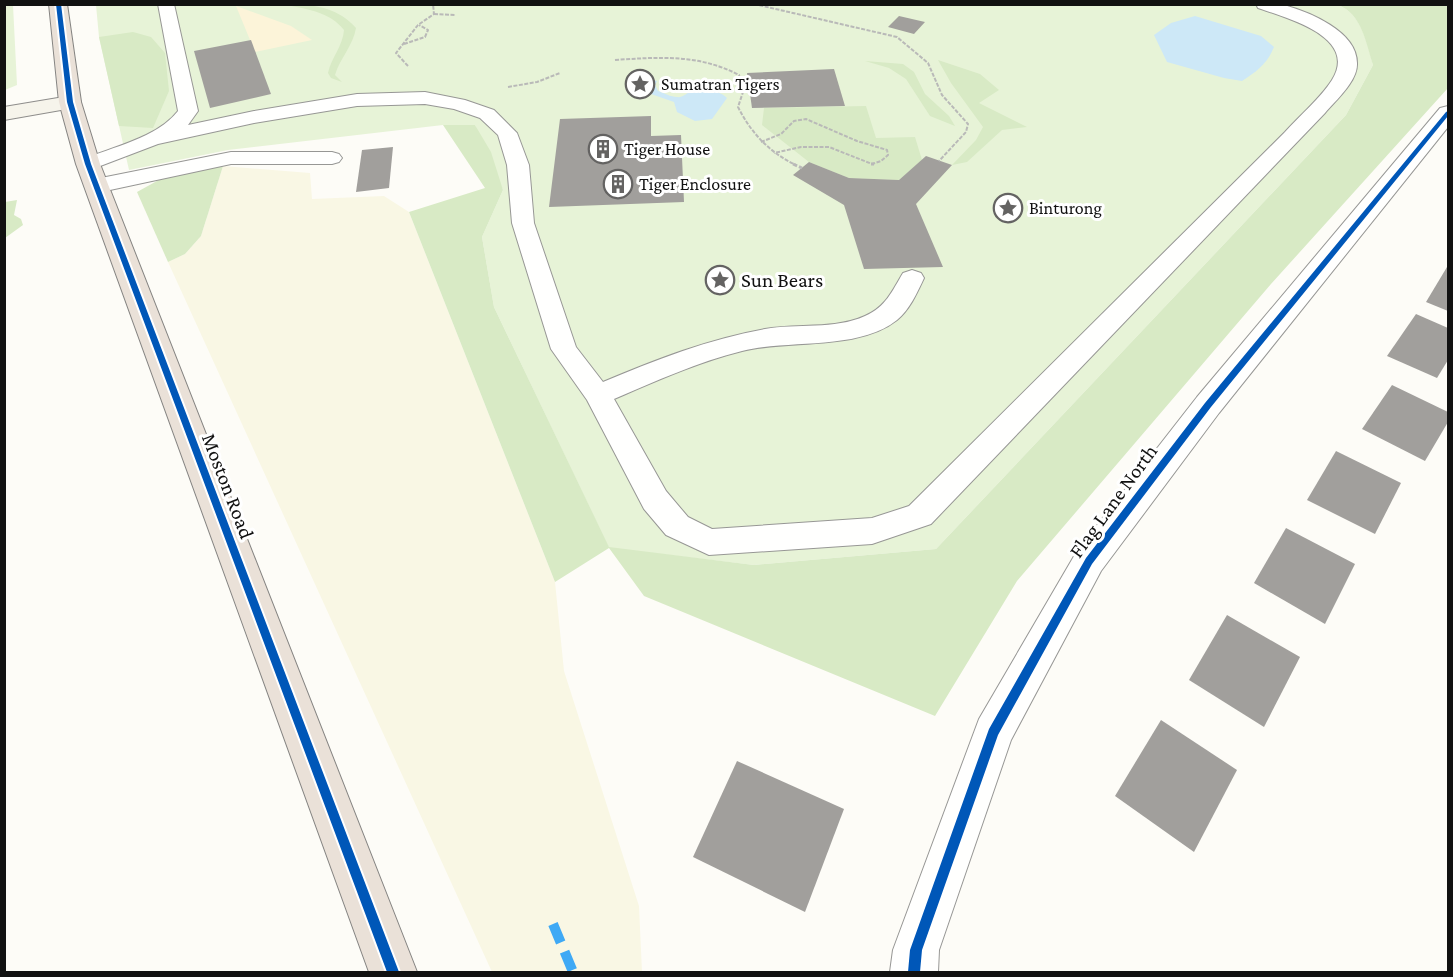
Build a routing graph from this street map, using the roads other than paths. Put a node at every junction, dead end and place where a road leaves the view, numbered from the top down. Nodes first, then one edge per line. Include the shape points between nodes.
1 (58, 4) edge
2 (166, 4) edge
3 (1264, 4) edge
4 (70, 102) junction
5 (1449, 112) edge
6 (4, 114) edge
7 (152, 139) junction
8 (332, 158) dead end
9 (92, 175) junction
10 (912, 278) dead end
11 (598, 395) junction
12 (393, 972) edge
13 (914, 972) edge

1 - 4 highway, Moston Road
2 - 7 lane via 188,111 177,126
3 - 11 lane via 1317,24 1341,42 1348,59 1344,78 1292,136 920,515 872,531 709,542 677,526 655,500
4 - 6 street
4 - 9 highway, Moston Road
5 - 13 street, Flag Lane North via 1208,405 1089,561 993,733 916,950
7 - 9 lane
7 - 11 lane via 357,100 425,98 487,114 507,133 518,165 524,223 564,349
8 - 9 lane via 231,158
9 - 12 highway, Moston Road
10 - 11 lane via 900,304 875,322 836,332 768,337 714,350

